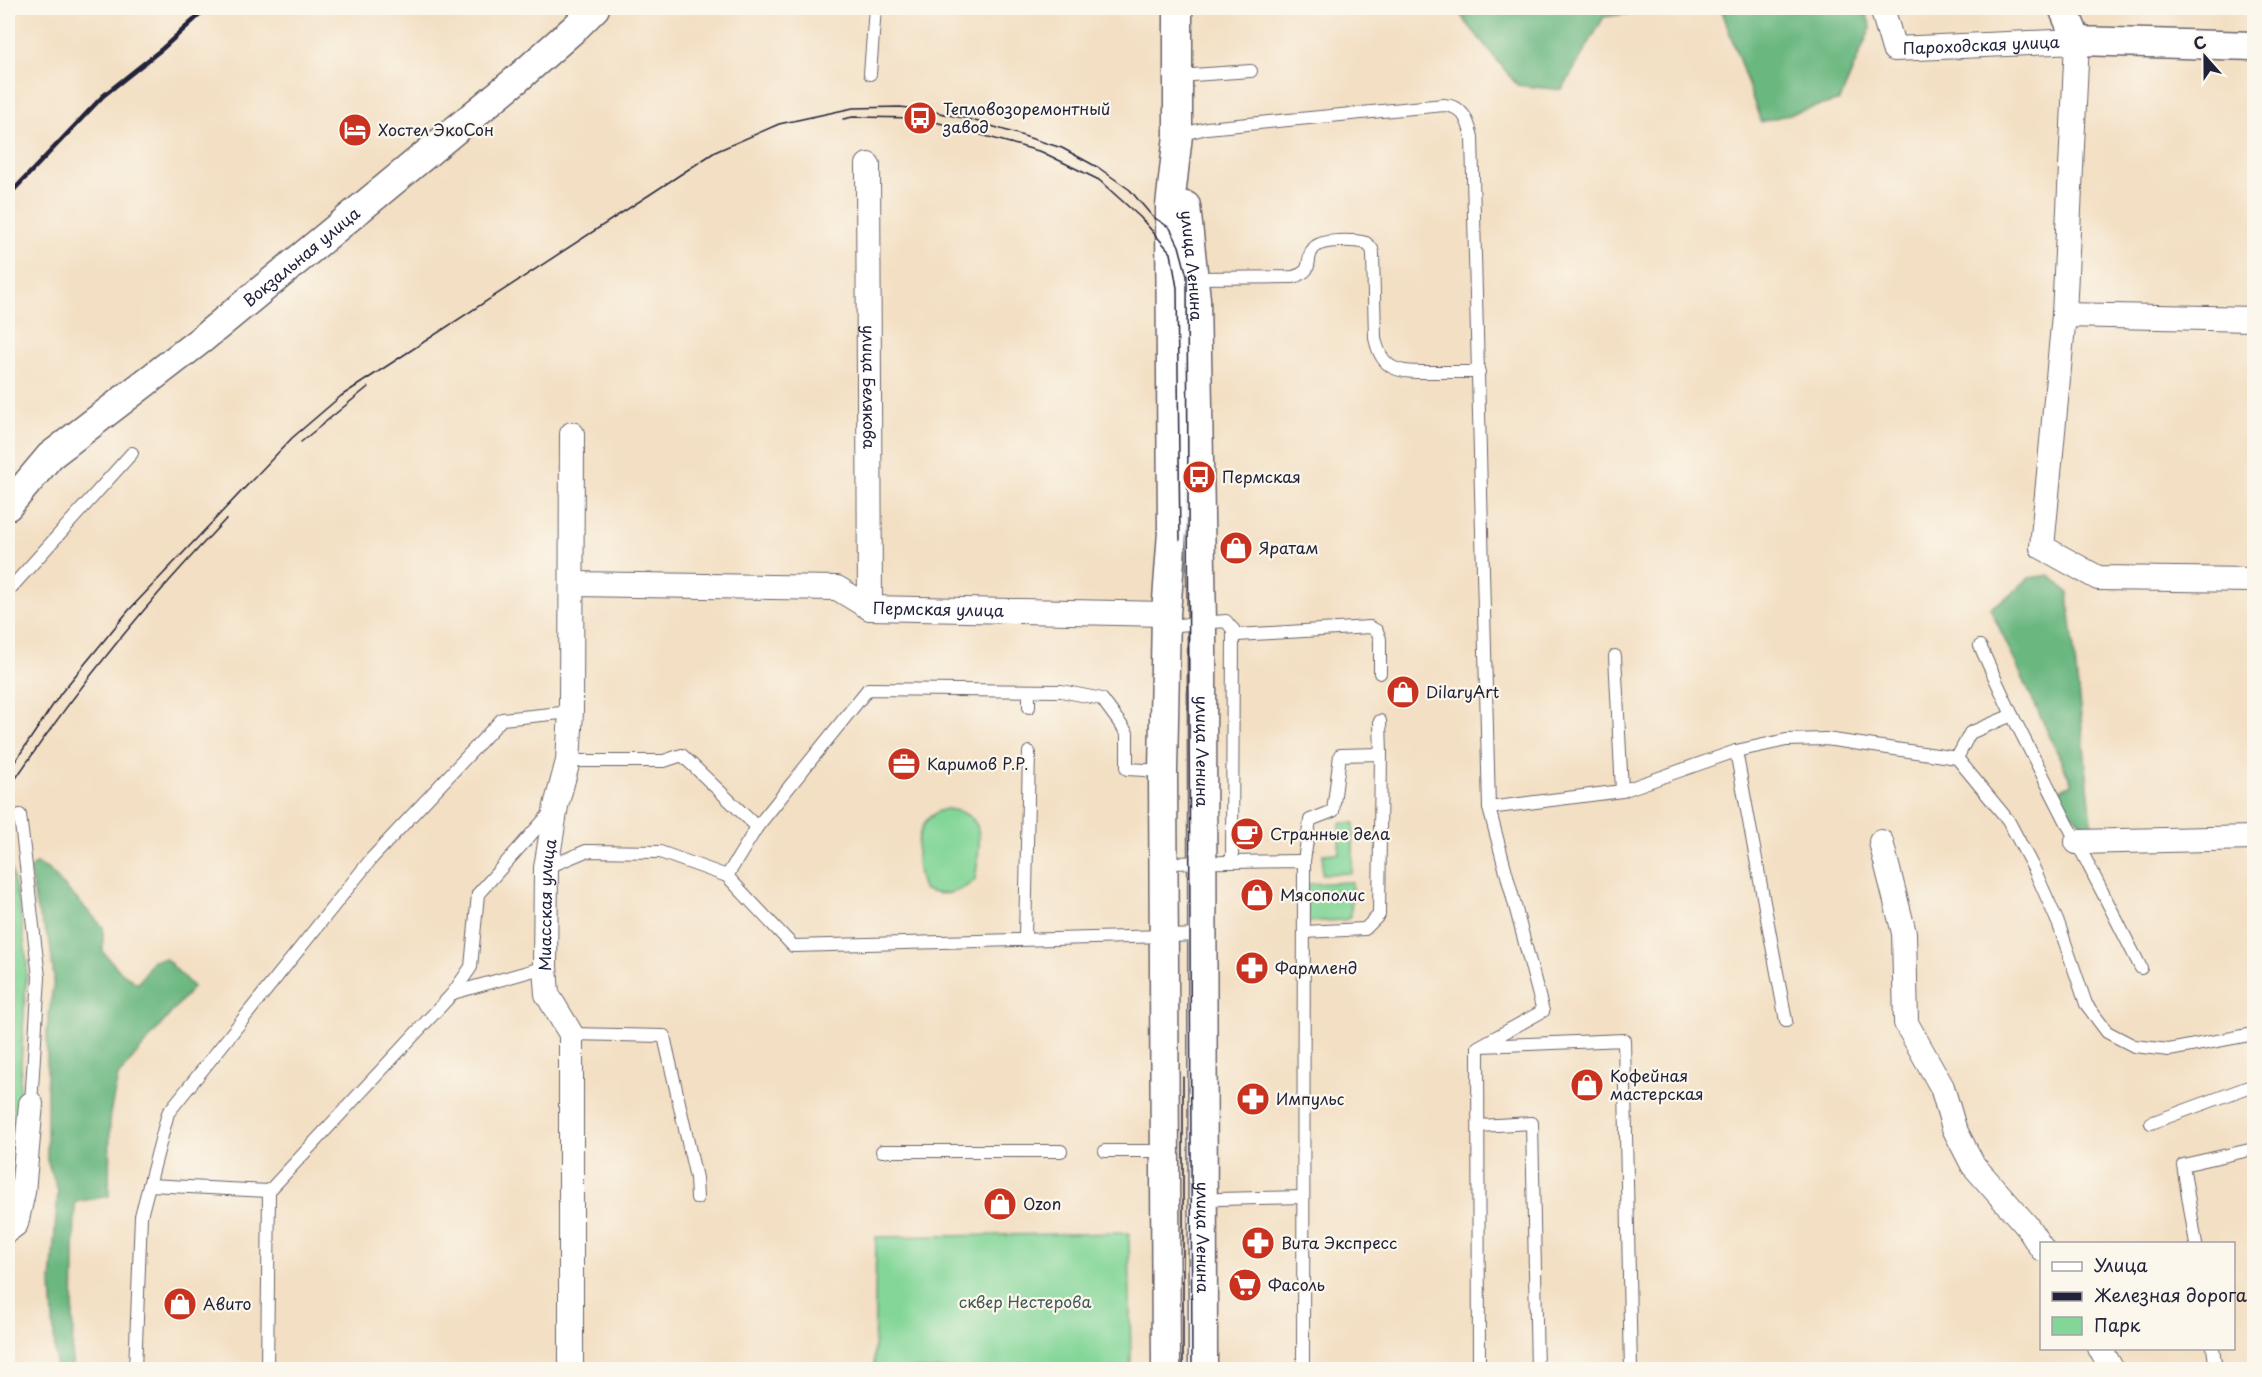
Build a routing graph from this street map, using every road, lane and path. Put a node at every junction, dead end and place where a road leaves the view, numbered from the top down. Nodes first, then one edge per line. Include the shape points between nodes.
1 (595, 8) edge
2 (875, 8) edge
3 (1178, 8) edge
4 (1882, 8) edge
5 (2062, 8) edge
6 (2077, 41) junction
7 (2254, 46) edge
8 (1251, 71) dead end
9 (870, 74) dead end
10 (1178, 76) junction
11 (1178, 135) junction
12 (868, 165) dead end
13 (1194, 278) junction
14 (2064, 315) junction
15 (2254, 320) edge
16 (1479, 372) junction
17 (572, 434) dead end
18 (132, 453) dead end
19 (8, 506) edge
20 (2254, 580) edge
21 (572, 584) junction
22 (8, 591) edge
23 (870, 608) junction
24 (1166, 620) junction
25 (1202, 623) junction
26 (1233, 629) junction
27 (1980, 646) dead end
28 (1615, 656) dead end
29 (1380, 673) dead end
30 (1029, 691) junction
31 (1029, 707) dead end
32 (571, 712) junction
33 (2012, 715) junction
34 (1380, 721) dead end
35 (1736, 751) junction
36 (1029, 752) dead end
37 (1381, 754) junction
38 (1957, 758) junction
39 (568, 761) junction
40 (1163, 771) junction
41 (1622, 791) junction
42 (556, 806) junction
43 (1489, 808) junction
44 (20, 815) dead end
45 (757, 827) junction
46 (2254, 838) edge
47 (1881, 842) dead end
48 (2077, 842) junction
49 (1203, 861) junction
50 (1232, 861) junction
51 (1304, 861) junction
52 (1164, 863) junction
53 (546, 868) junction
54 (727, 876) junction
55 (1304, 932) junction
56 (1203, 935) junction
57 (1164, 937) junction
58 (1025, 938) junction
59 (545, 967) junction
60 (2141, 968) dead end
61 (453, 993) junction
62 (1786, 1022) dead end
63 (571, 1034) junction
64 (2254, 1034) edge
65 (1478, 1047) junction
66 (2254, 1085) edge
67 (31, 1104) joint
68 (2151, 1123) dead end
69 (1479, 1126) junction
70 (2254, 1149) edge
71 (882, 1150) dead end
72 (1061, 1151) dead end
73 (1105, 1151) dead end
74 (1165, 1151) junction
75 (149, 1185) junction
76 (269, 1191) junction
77 (697, 1197) dead end
78 (1304, 1197) junction
79 (1219, 1199) dead end
80 (8, 1230) edge
81 (2196, 1242) edge
82 (2040, 1246) edge
83 (2101, 1350) edge
84 (2213, 1350) edge
85 (1791, 1369) edge
86 (135, 1370) edge
87 (267, 1370) edge
88 (571, 1370) edge
89 (1166, 1370) edge
90 (1203, 1370) edge
91 (1303, 1370) edge
92 (1479, 1370) edge
93 (1537, 1370) edge
94 (1631, 1370) edge
95 (1775, 1370) edge
96 (2112, 1370) edge
97 (2216, 1370) edge

1 - 19 street, Вокзальная улица via 516,80 211,331 50,456
2 - 9 lane
3 - 10 street, улица Ленина
4 - 6 street, Пароходская улица via 1894,49
5 - 6 street
6 - 7 street
6 - 14 street
8 - 10 lane
10 - 11 street, улица Ленина
11 - 13 street, улица Ленина
11 - 16 lane via 1207,128 1444,105 1456,107 1466,118 1472,137
11 - 24 street, улица Ленина via 1170,206 1172,532
12 - 23 street, улица Белякова
13 - 16 lane via 1293,277 1307,268 1312,249 1320,243 1366,243 1373,254 1374,338 1383,360 1403,372
13 - 25 street, улица Ленина
14 - 15 street
14 - 20 street via 2042,547 2098,578
16 - 43 lane
17 - 21 street, Миасская улица
18 - 22 lane
21 - 23 street, Пермская улица via 837,588
21 - 32 street, Миасская улица
23 - 24 street, Пермская улица
24 - 25 lane
24 - 40 street, улица Ленина
25 - 26 lane via 1227,621
25 - 49 street, улица Ленина
26 - 29 lane via 1237,634 1370,627 1380,639
26 - 50 lane
27 - 33 lane
28 - 41 lane
30 - 31 lane
30 - 40 lane via 1061,691 1102,699 1127,733 1127,769
30 - 45 lane via 868,689
32 - 39 street, Миасская улица
32 - 75 lane via 502,719 372,858 168,1113
33 - 38 lane via 1970,733
33 - 48 lane
34 - 37 lane
35 - 38 lane via 1786,740 1826,739
35 - 41 lane
35 - 62 lane
36 - 58 lane
37 - 51 lane via 1340,755 1333,811 1310,820
37 - 55 lane via 1379,915 1365,929
38 - 64 lane via 2008,820 2019,840 2059,925 2086,1004 2107,1032 2134,1046 2169,1050
39 - 42 street, Миасская улица
39 - 45 lane via 664,761 682,755
40 - 52 street, улица Ленина
41 - 43 lane
42 - 53 street, Миасская улица
42 - 61 lane via 478,894 471,967
43 - 65 lane via 1543,1011
44 - 67 lane via 39,977
45 - 54 lane
46 - 48 street
47 - 82 street via 1904,933 1906,1023 1942,1087 1954,1128 1973,1165
48 - 60 lane
49 - 50 lane
49 - 52 lane
49 - 56 street, улица Ленина
50 - 51 lane
51 - 55 lane
52 - 57 street, улица Ленина
53 - 54 lane via 586,851 660,852
53 - 59 street, Миасская улица
54 - 58 lane via 793,946
55 - 78 lane
56 - 57 lane
56 - 90 street, улица Ленина
57 - 58 lane
57 - 74 street, улица Ленина
59 - 61 lane
59 - 63 street, Миасская улица via 548,994
61 - 76 lane
63 - 77 lane via 664,1036
63 - 88 street, Миасская улица
65 - 69 lane
65 - 94 lane via 1624,1040
66 - 68 lane
67 - 80 street via 23,1192 16,1224
69 - 92 lane
69 - 93 lane via 1532,1123
70 - 81 lane via 2183,1165
71 - 72 lane
73 - 74 lane
74 - 89 street, улица Ленина
75 - 76 lane
75 - 86 lane via 141,1216
76 - 87 lane
78 - 79 lane
78 - 91 lane
83 - 96 street
84 - 97 lane
85 - 95 lane

